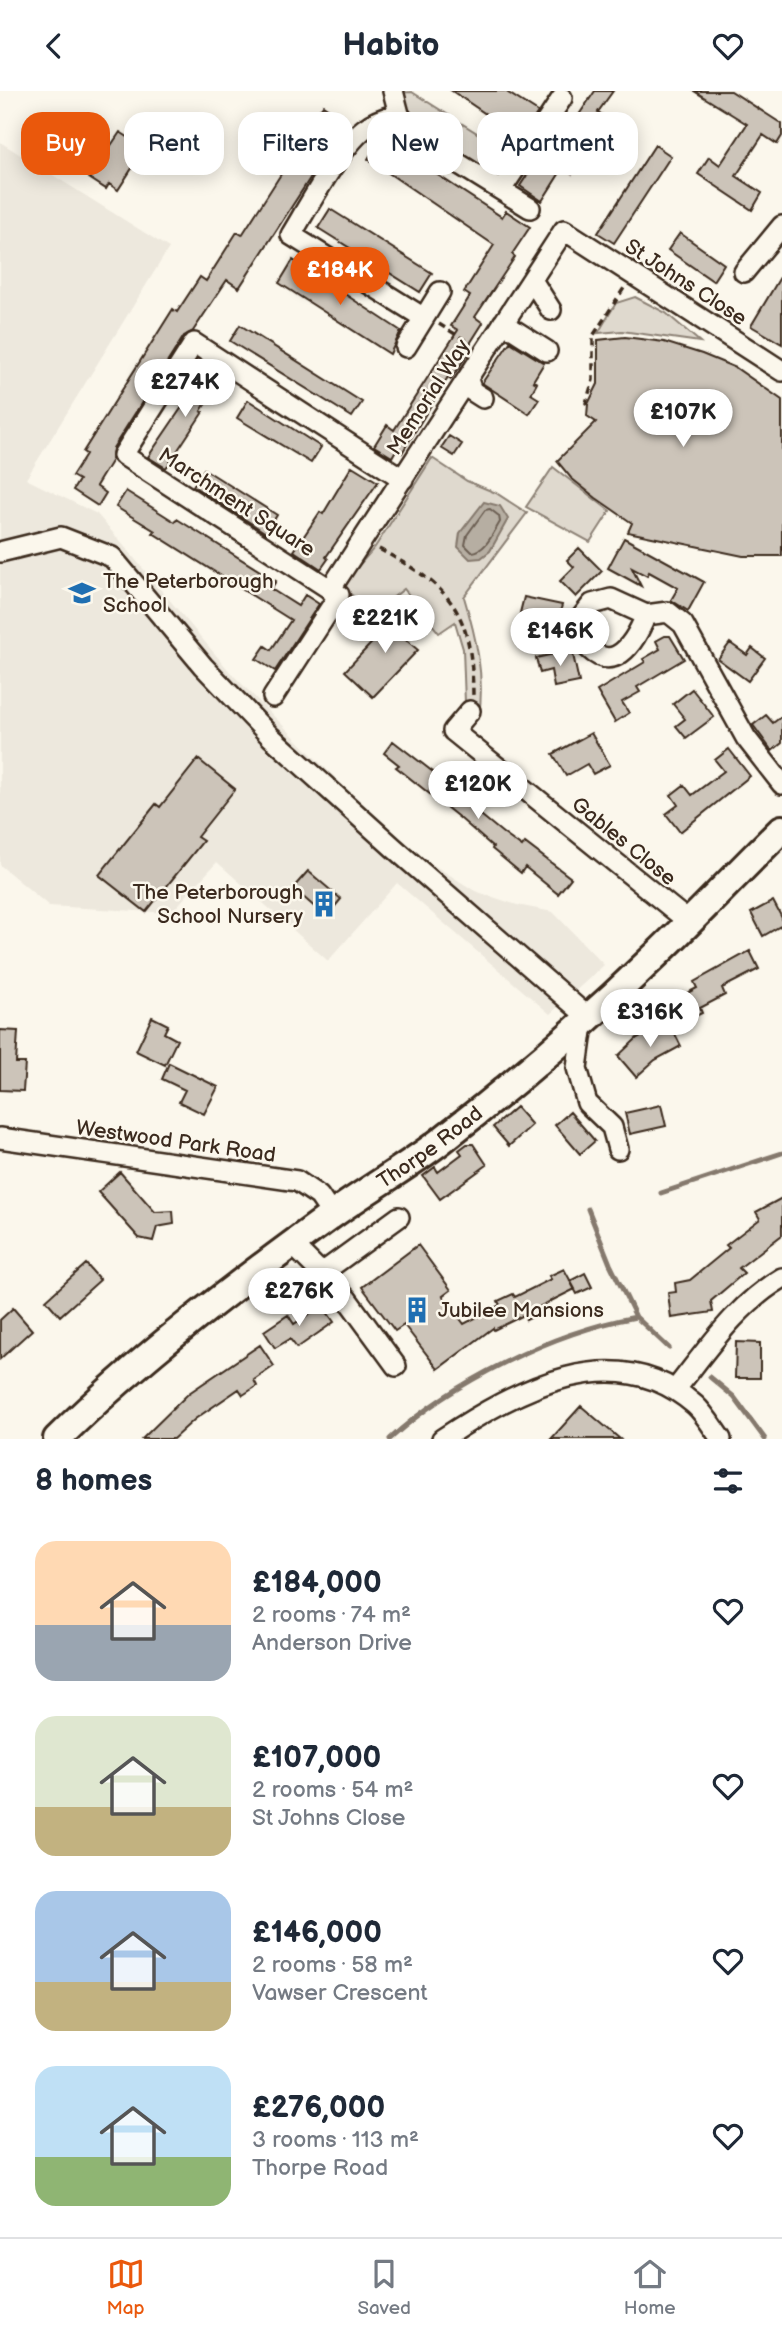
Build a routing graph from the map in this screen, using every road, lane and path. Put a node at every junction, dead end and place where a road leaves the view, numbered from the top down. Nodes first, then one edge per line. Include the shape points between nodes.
1 (393, 91) edge
2 (562, 98) dead end
3 (398, 112) edge
4 (367, 127) edge
5 (463, 166) edge
6 (501, 190) junction
7 (530, 208) dead end
8 (782, 226) edge
9 (564, 230) joint
10 (744, 272) dead end
11 (634, 275) junction
12 (440, 292) dead end
13 (426, 315) junction
14 (503, 323) junction
15 (406, 347) dead end
16 (547, 351) dead end
17 (484, 353) junction
18 (782, 371) edge
19 (588, 404) dead end
20 (403, 479) junction
21 (363, 537) junction
22 (0, 552) edge
23 (330, 590) junction
24 (646, 615) dead end
25 (273, 697) dead end
26 (470, 711) joint
27 (782, 784) edge
28 (782, 829) edge
29 (689, 922) junction
30 (586, 1021) junction
31 (0, 1138) edge
32 (618, 1149) dead end
33 (332, 1215) junction
34 (399, 1217) dead end
35 (293, 1245) junction
36 (322, 1273) junction
37 (782, 1278) edge
38 (396, 1366) dead end
39 (675, 1390) junction
40 (57, 1439) edge
41 (442, 1439) edge
42 (721, 1439) edge

1 - 3 street
2 - 6 street
4 - 13 street via 349,144 291,235
5 - 6 street
6 - 7 street
8 - 10 street
9 - 11 street, St Johns Close
9 - 14 street, Memorial Way
11 - 18 street, St Johns Close
11 - 19 path via 593,336
12 - 13 street
13 - 15 street
13 - 17 path
14 - 16 street
14 - 17 street, Memorial Way
17 - 20 street, Memorial Way via 470,393
20 - 21 street, Memorial Way
20 - 23 street, Marchment Square via 194,343 123,455
21 - 23 street, Memorial Way
21 - 26 path via 433,582 460,617 472,661
22 - 30 street via 61,537 112,557 271,737
23 - 25 street via 339,595
24 - 27 street via 668,612 683,624 746,738
26 - 29 street, Gables Close via 453,731
28 - 29 main road, Thorpe Road
29 - 30 main road, Thorpe Road
30 - 32 street via 577,1068 587,1103 612,1127
30 - 33 main road, Thorpe Road via 439,1142
31 - 33 street, Westwood Park Road via 297,1181 319,1196
33 - 35 main road, Thorpe Road
34 - 36 street
35 - 36 street
35 - 40 main road, Thorpe Road via 146,1359
36 - 38 street
37 - 39 street via 729,1321
39 - 41 street via 639,1374 599,1371 572,1376 545,1382
39 - 42 street via 697,1407

